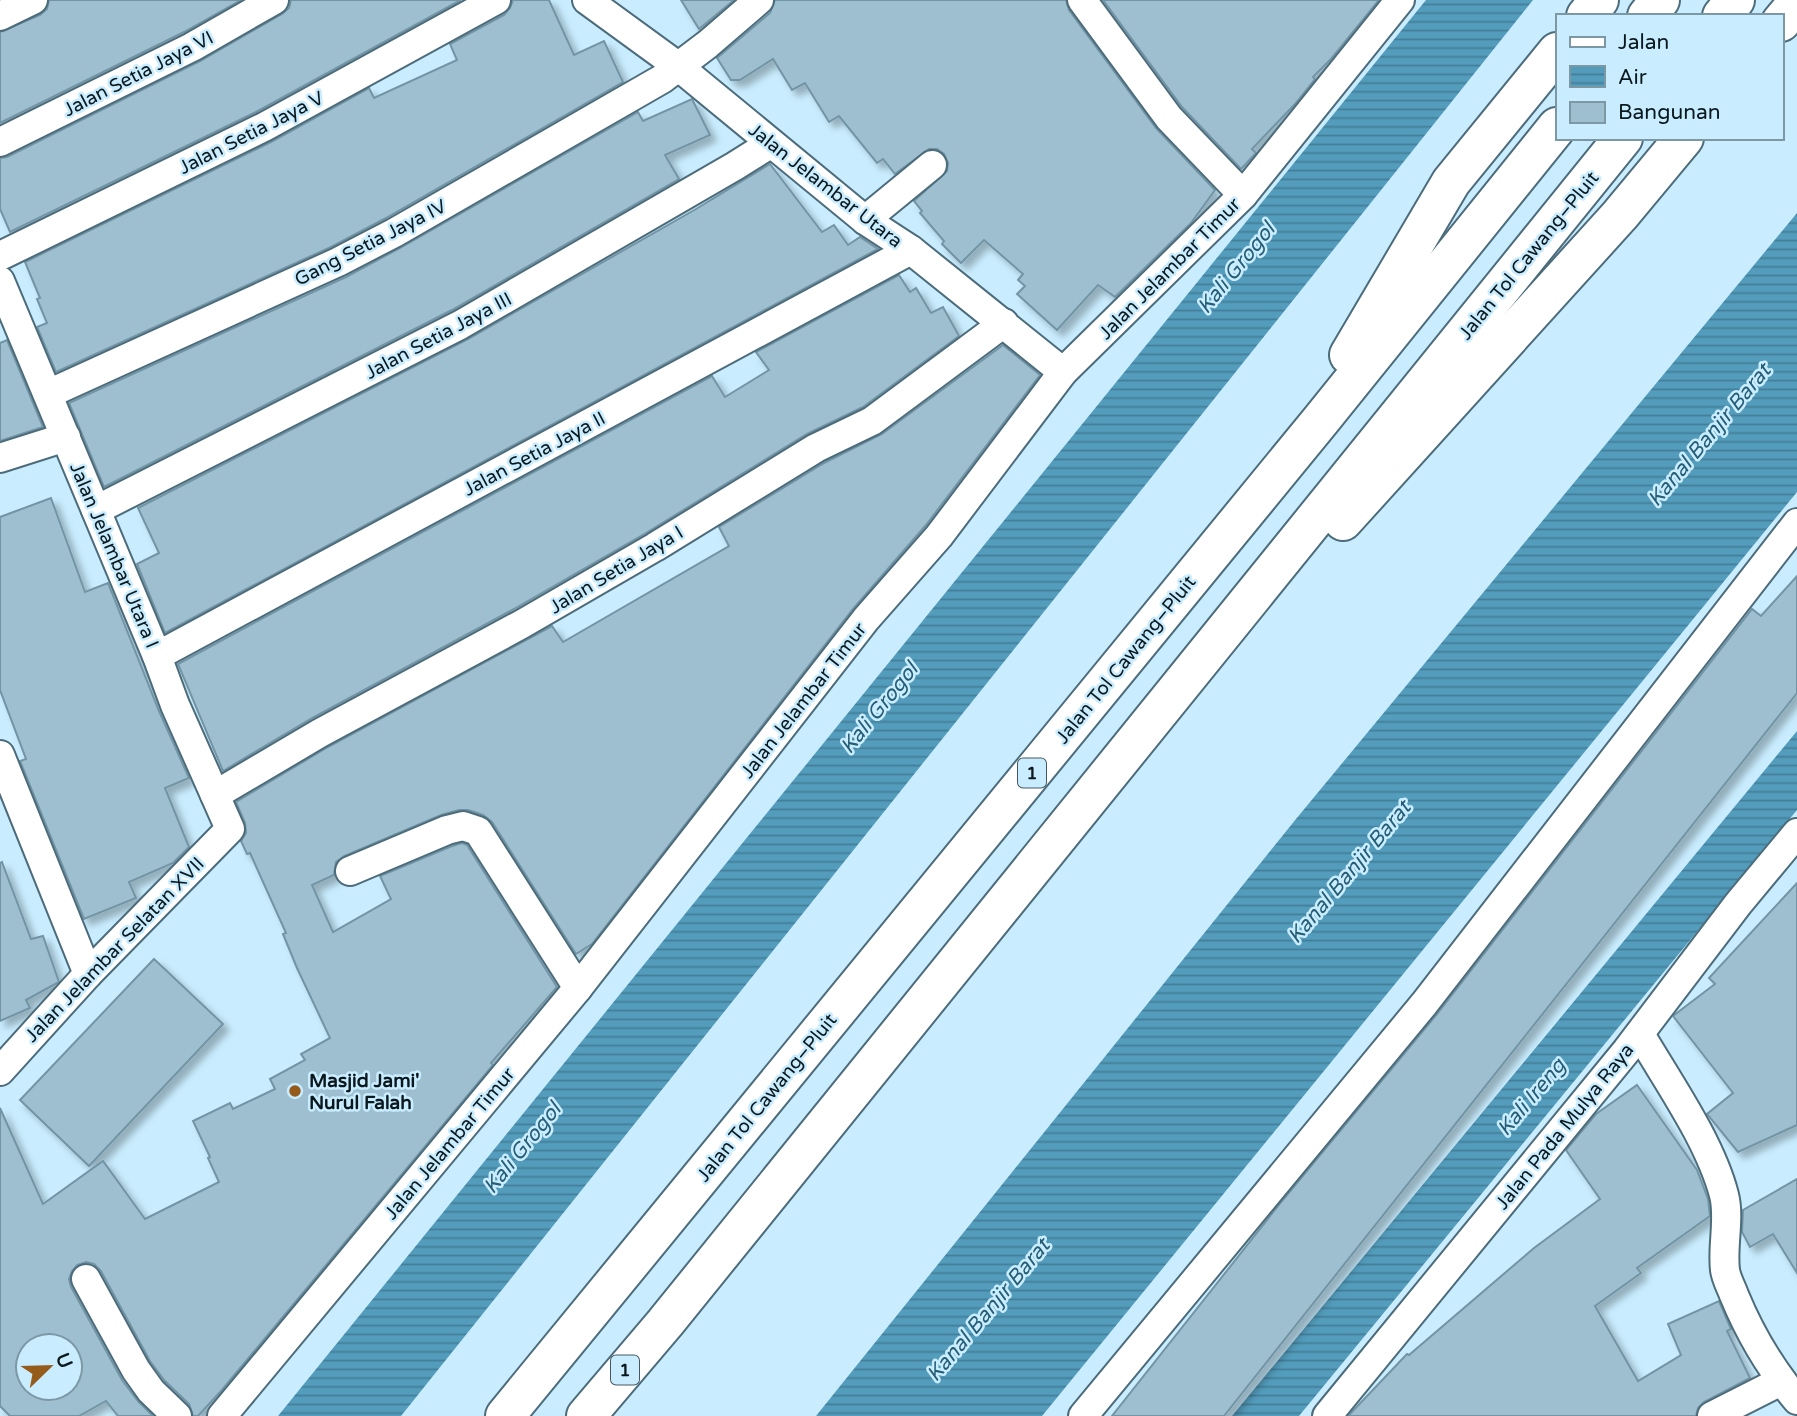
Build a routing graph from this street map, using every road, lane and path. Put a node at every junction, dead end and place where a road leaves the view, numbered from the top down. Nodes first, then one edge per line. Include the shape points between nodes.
1 (33, 0) edge
2 (274, 0) edge
3 (496, 0) edge
4 (587, 0) edge
5 (759, 0) edge
6 (1082, 0) edge
7 (1400, 0) edge
8 (1599, 0) edge
9 (1660, 0) edge
10 (1735, 0) edge
11 (1797, 3) edge
12 (1588, 14) edge
13 (1649, 14) edge
14 (1724, 14) edge
15 (0, 16) edge
16 (1783, 20) edge
17 (1556, 52) edge
18 (679, 67) junction
19 (1556, 128) edge
20 (1621, 140) edge
21 (1682, 140) edge
22 (0, 142) edge
23 (770, 144) junction
24 (932, 165) dead end
25 (1243, 195) junction
26 (865, 220) junction
27 (911, 250) junction
28 (1, 264) edge
29 (1004, 323) junction
30 (1063, 372) junction
31 (48, 394) junction
32 (1321, 420) junction
33 (66, 437) junction
34 (0, 458) edge
35 (96, 510) junction
36 (1797, 523) edge
37 (157, 656) junction
38 (1155, 716) junction
39 (0, 755) edge
40 (215, 795) junction
41 (230, 829) joint
42 (1797, 833) edge
43 (350, 871) dead end
44 (88, 974) junction
45 (578, 988) junction
46 (1640, 1034) junction
47 (0, 1071) edge
48 (86, 1279) dead end
49 (665, 1323) junction
50 (1789, 1391) edge
51 (177, 1416) edge
52 (222, 1416) edge
53 (505, 1416) edge
54 (586, 1416) edge
55 (620, 1416) edge
56 (1083, 1416) edge
57 (1327, 1416) edge
58 (1712, 1416) edge

1 - 15 street
2 - 22 street, Jalan Setia Jaya VI via 192,47
3 - 28 street, Jalan Setia Jaya V
4 - 18 street, Jalan Jelambar Utara
5 - 18 street, Gang Setia Jaya IV
6 - 25 street via 1169,118
7 - 25 street, Jalan Jelambar Timur
8 - 12 highway
9 - 13 highway
10 - 14 highway
11 - 16 highway
17 - 32 highway via 1451,182 1337,374
18 - 23 street, Jalan Jelambar Utara
18 - 31 street, Gang Setia Jaya IV via 367,247
19 - 32 highway, Jalan Tol Cawang–Pluit / 1
20 - 38 highway, Jalan Tol Cawang–Pluit / 1
21 - 38 highway via 1264,610
23 - 26 street, Jalan Jelambar Utara
23 - 35 street, Jalan Setia Jaya III via 460,325
24 - 26 street
25 - 30 street, Jalan Jelambar Timur
26 - 27 street, Jalan Jelambar Utara
27 - 29 street, Jalan Jelambar Utara
27 - 37 street, Jalan Setia Jaya II
28 - 31 street, Jalan Jelambar Utara I
29 - 30 street, Jalan Jelambar Utara
29 - 40 street, Jalan Setia Jaya I via 872,421
30 - 45 street, Jalan Jelambar Timur via 939,536 866,619
31 - 33 street, Jalan Jelambar Utara I
32 - 53 highway, Jalan Tol Cawang–Pluit / 1
33 - 34 street
33 - 35 street, Jalan Jelambar Utara I
35 - 37 street, Jalan Jelambar Utara I
36 - 56 street via 1424,1004
37 - 40 street, Jalan Jelambar Utara I
38 - 49 highway, Jalan Tol Cawang–Pluit / 1
39 - 44 street
40 - 41 street, Jalan Jelambar Utara I
41 - 44 street, Jalan Jelambar Selatan XVII
42 - 46 street, Jalan Pada Mulya Raya
43 - 45 street via 447,830 463,826 478,831
44 - 47 street, Jalan Jelambar Selatan XVII
45 - 52 street, Jalan Jelambar Timur
46 - 50 street via 1717,1172 1725,1198 1725,1272 1752,1337
46 - 57 street, Jalan Pada Mulya Raya
48 - 51 street via 136,1370
49 - 54 highway, Jalan Tol Cawang–Pluit / 1
49 - 55 highway via 643,1384
50 - 58 street

